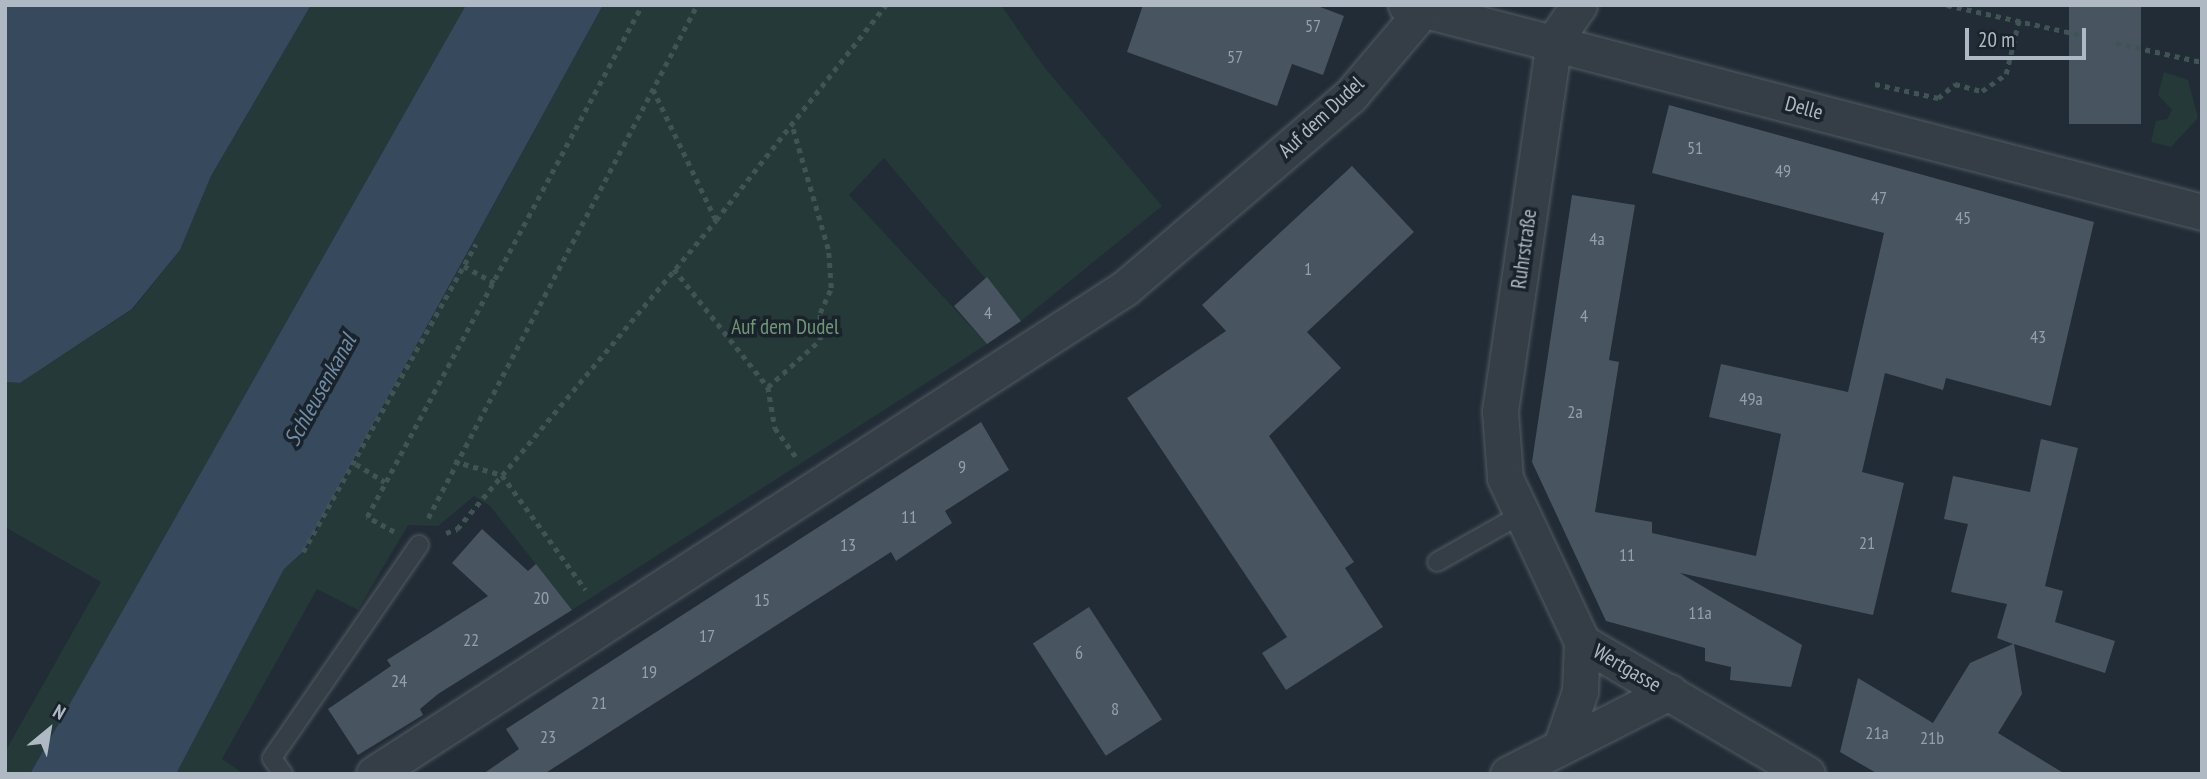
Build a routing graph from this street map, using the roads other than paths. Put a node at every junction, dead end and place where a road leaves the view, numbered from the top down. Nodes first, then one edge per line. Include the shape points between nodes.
1 (1579, 5) edge
2 (1414, 8) edge
3 (1554, 41) junction
4 (2202, 212) edge
5 (1516, 508) junction
6 (419, 545) road end
7 (1437, 562) dead end
8 (1582, 642) junction
9 (1668, 692) junction
10 (1563, 741) junction
11 (283, 774) edge
12 (374, 774) edge
13 (1508, 774) edge
14 (1807, 774) edge

1 - 3 street, Ruhrstraße
2 - 3 street, Delle via 1485,31
2 - 12 street, Auf dem Dudel via 1350,96 1125,288
3 - 4 street, Delle
3 - 5 street, Ruhrstraße via 1500,411 1501,453
5 - 7 lane
5 - 8 street, Wertgasse
6 - 11 lane via 272,758
8 - 9 street, Wertgasse
8 - 10 street via 1580,691
9 - 10 street
9 - 14 street, Wertgasse
10 - 13 street

